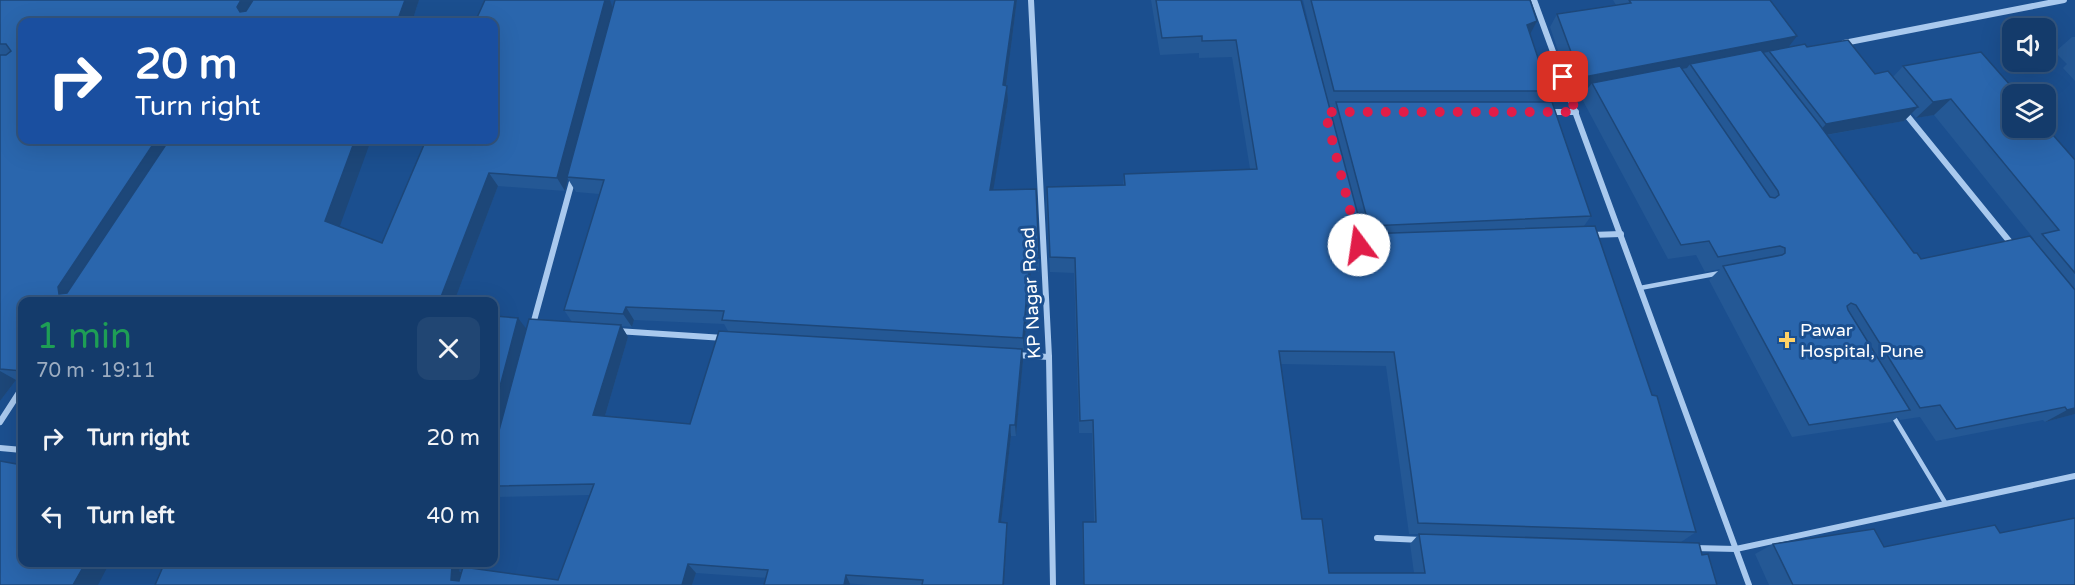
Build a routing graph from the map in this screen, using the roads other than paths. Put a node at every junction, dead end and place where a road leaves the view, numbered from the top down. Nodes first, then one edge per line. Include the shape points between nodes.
1 (1031, 0) edge
2 (1534, 0) edge
3 (2064, 0) edge
4 (1847, 42) junction
5 (1836, 44) edge
6 (1855, 51) edge
7 (1603, 89) edge
8 (1570, 96) junction
9 (1899, 105) edge
10 (1540, 112) edge
11 (1576, 112) junction
12 (575, 169) edge
13 (1621, 234) junction
14 (1585, 236) edge
15 (2016, 249) edge
16 (1722, 273) edge
17 (1640, 288) junction
18 (533, 326) junction
19 (544, 327) edge
20 (603, 330) edge
21 (530, 337) edge
22 (732, 338) edge
23 (1002, 354) edge
24 (1049, 357) junction
25 (18, 394) edge
26 (1890, 412) edge
27 (0, 422) edge
28 (0, 448) edge
29 (18, 450) edge
30 (2075, 476) edge
31 (1946, 504) junction
32 (1377, 538) dead end
33 (1425, 540) edge
34 (1688, 548) edge
35 (1736, 549) junction
36 (472, 567) edge
37 (468, 585) edge
38 (1053, 585) edge
39 (1749, 585) edge

1 - 24 street, KP Nagar Road
2 - 8 street
3 - 4 street
4 - 5 street
4 - 6 street
7 - 8 street
8 - 11 street
9 - 15 street
10 - 11 street
11 - 13 street
12 - 18 street
13 - 14 street
13 - 17 street
16 - 17 lane
17 - 35 street
18 - 19 street
18 - 21 street
20 - 22 street
23 - 24 street
24 - 38 street, KP Nagar Road
25 - 27 street
26 - 31 lane
28 - 29 street
30 - 31 street
31 - 35 street
32 - 33 street
34 - 35 street
35 - 39 street
36 - 37 street

